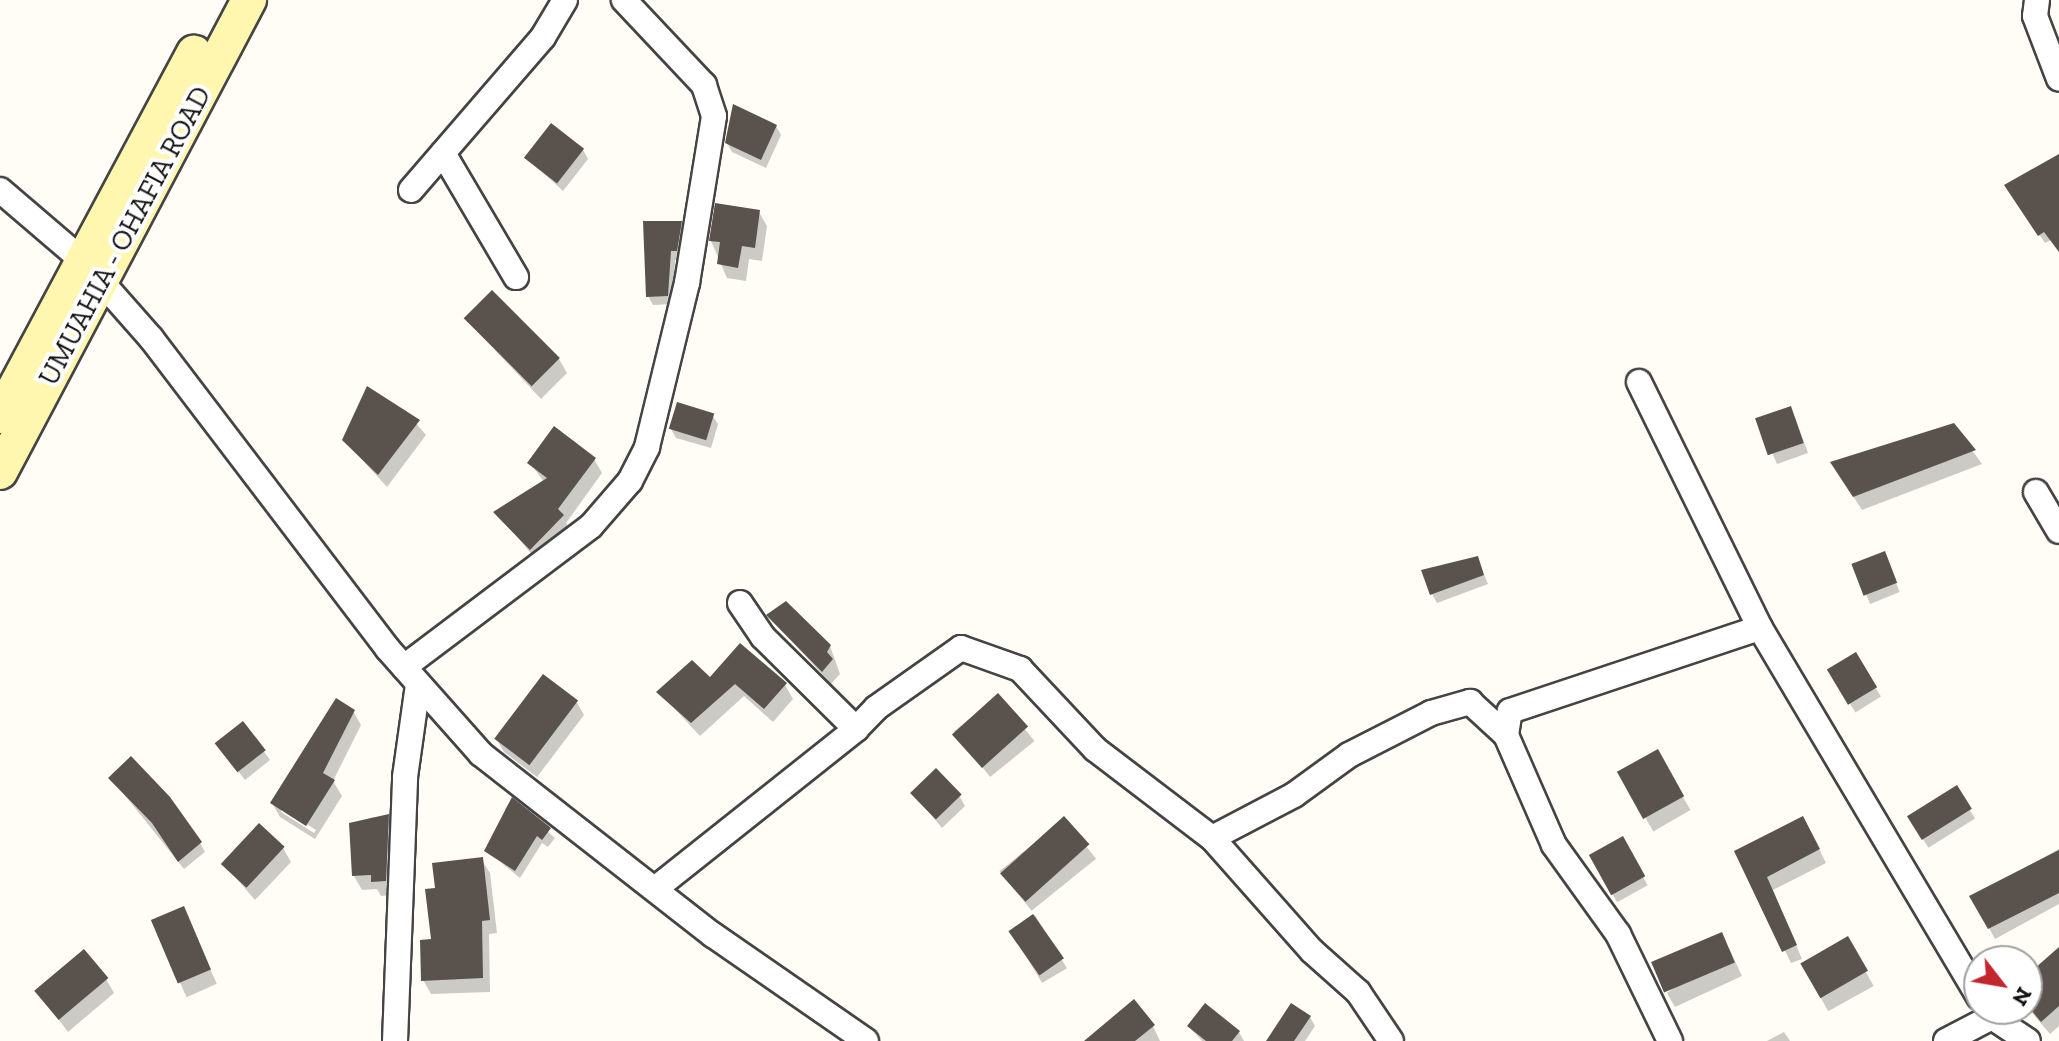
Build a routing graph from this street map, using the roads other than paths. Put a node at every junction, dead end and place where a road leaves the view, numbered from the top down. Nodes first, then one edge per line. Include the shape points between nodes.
1 (223, 0) edge
2 (249, 0) edge
3 (565, 0) edge
4 (624, 0) edge
5 (2037, 0) edge
6 (2059, 79) edge
7 (443, 153) junction
8 (0, 190) edge
9 (411, 190) dead end
10 (92, 271) junction
11 (516, 277) dead end
12 (1639, 382) dead end
13 (0, 416) edge
14 (0, 472) edge
15 (2036, 492) dead end
16 (2059, 531) edge
17 (740, 603) dead end
18 (1760, 628) junction
19 (411, 676) junction
20 (856, 729) junction
21 (1506, 735) junction
22 (1212, 838) junction
23 (655, 889) junction
24 (1963, 969) edge
25 (1965, 1025) edge
26 (2008, 1025) edge
27 (395, 1041) edge
28 (866, 1041) edge
29 (1391, 1041) edge
30 (1670, 1041) edge
31 (1946, 1041) edge
32 (2028, 1041) edge

1 - 10 main road, UMUAHIA - OHAFIA ROAD
2 - 10 main road, UMUAHIA - OHAFIA ROAD
3 - 7 street via 543,37
4 - 19 street via 704,85 714,116 687,283 647,447 630,481 591,526
5 - 6 street via 2035,16
7 - 9 street
7 - 11 street
8 - 10 street
10 - 13 main road, UMUAHIA - OHAFIA ROAD
10 - 14 main road, UMUAHIA - OHAFIA ROAD
10 - 19 street via 232,439
12 - 18 street
15 - 16 street
17 - 20 street via 763,637
18 - 21 street via 1510,711
18 - 24 street
19 - 23 street via 481,754
19 - 27 street
20 - 22 street via 876,708 961,648 1020,669 1095,749
20 - 23 street
21 - 22 street via 1470,702 1431,713 1349,755 1294,795
21 - 30 street via 1554,845 1618,934
22 - 29 street via 1312,951 1358,992
23 - 28 street
25 - 31 street
26 - 32 street

